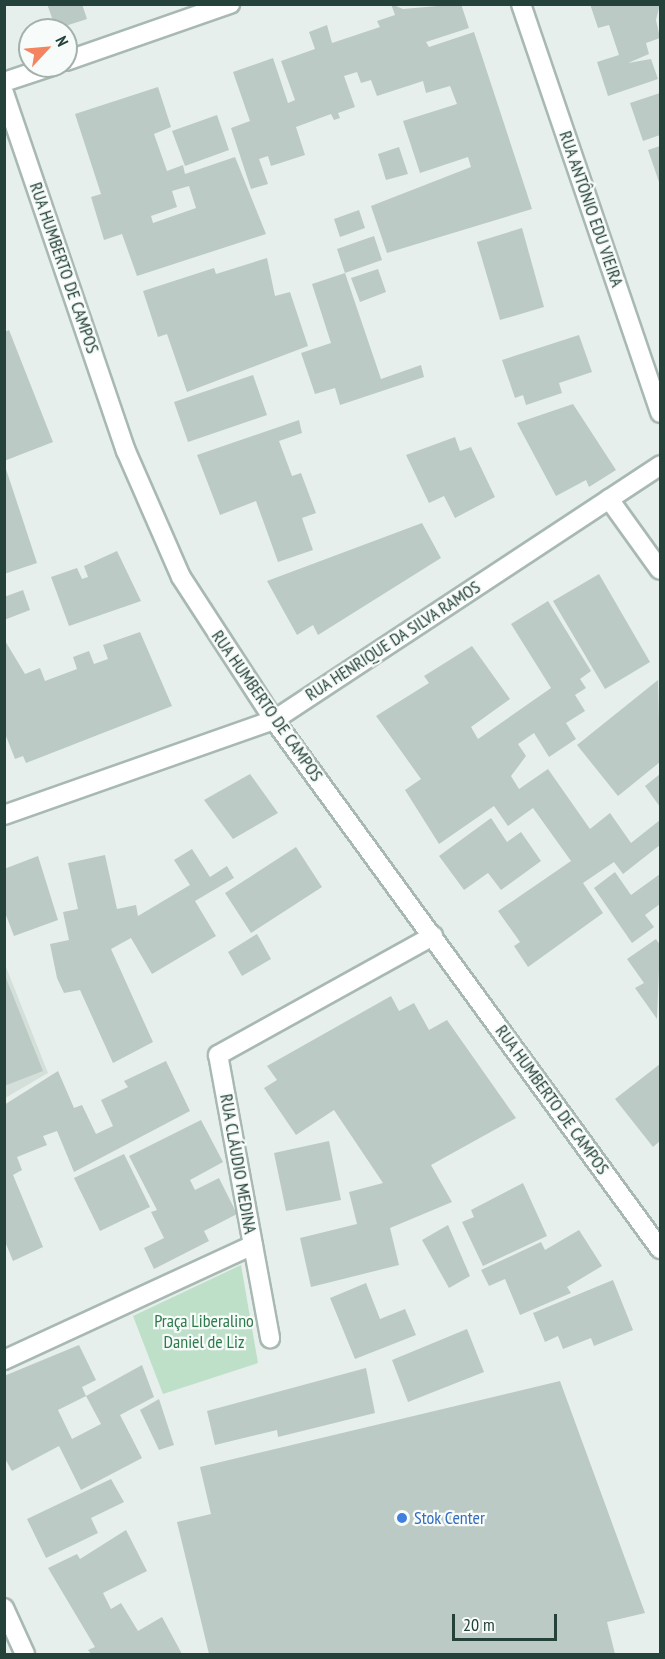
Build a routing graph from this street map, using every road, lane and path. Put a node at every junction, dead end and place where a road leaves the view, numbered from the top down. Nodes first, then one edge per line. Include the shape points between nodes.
1 (230, 4) edge
2 (521, 4) edge
3 (78, 57) edge
4 (4, 93) edge
5 (660, 413) edge
6 (660, 465) edge
7 (609, 499) junction
8 (660, 570) edge
9 (274, 720) junction
10 (4, 815) edge
11 (433, 936) junction
12 (253, 1245) junction
13 (660, 1249) edge
14 (270, 1338) dead end
15 (4, 1360) edge
16 (4, 1608) edge
17 (25, 1654) edge

1 - 3 street
2 - 5 street, RUA ANTÔNIO EDU VIEIRA
4 - 9 street, RUA HUMBERTO DE CAMPOS via 153,518 204,614
6 - 7 street, RUA HENRIQUE DA SILVA RAMOS
7 - 8 street
7 - 9 street, RUA HENRIQUE DA SILVA RAMOS
9 - 10 street, RUA HENRIQUE DA SILVA RAMOS
9 - 11 street, RUA HUMBERTO DE CAMPOS
11 - 12 street, RUA CLÁUDIO MEDINA via 218,1055
11 - 13 street, RUA HUMBERTO DE CAMPOS
12 - 14 street
12 - 15 street, RUA CLÁUDIO MEDINA
16 - 17 street

